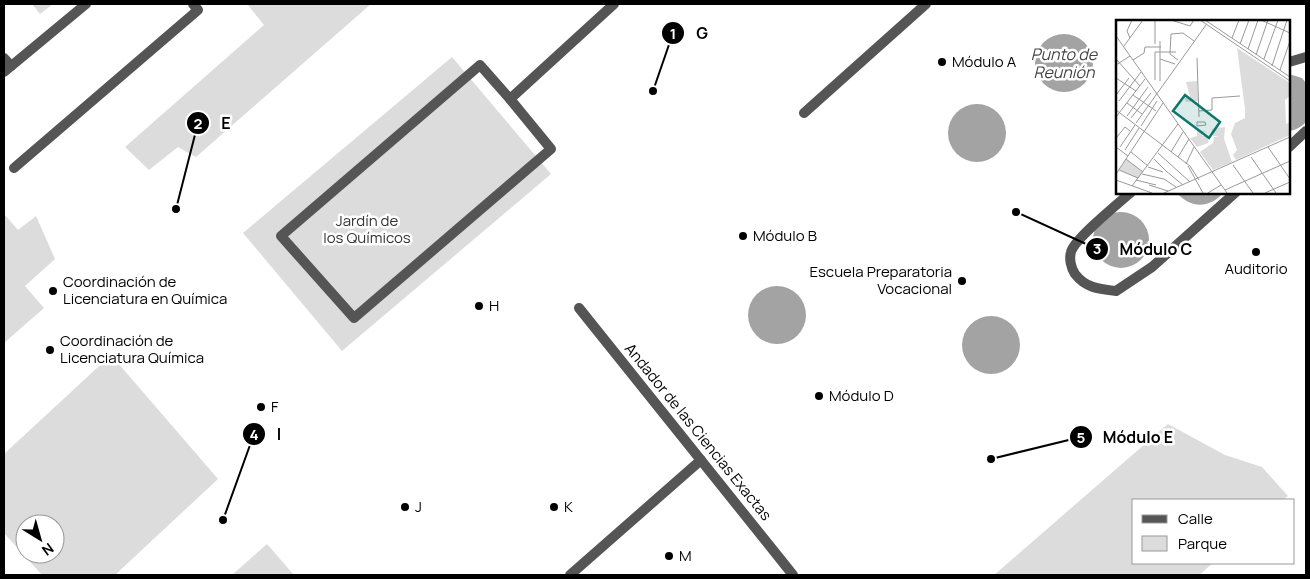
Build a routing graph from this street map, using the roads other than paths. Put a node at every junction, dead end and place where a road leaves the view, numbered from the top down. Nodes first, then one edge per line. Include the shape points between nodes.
1 (86, 4) edge
2 (193, 4) edge
3 (614, 4) edge
4 (926, 4) edge
5 (1306, 57) edge
6 (4, 58) edge
7 (1290, 62) edge
8 (7, 69) edge
9 (510, 99) junction
10 (804, 113) dead end
11 (1306, 131) edge
12 (1290, 146) edge
13 (14, 168) dead end
14 (1129, 194) edge
15 (1234, 194) edge
16 (579, 308) dead end
17 (701, 460) junction
18 (570, 575) edge
19 (794, 575) edge

1 - 8 street
2 - 13 street via 198,10
3 - 9 street
4 - 10 street
5 - 7 street
6 - 8 street
9 - 9 street via 551,149 354,318 281,236 480,64
11 - 12 street
14 - 15 street via 1071,250 1071,268 1081,282 1096,289 1116,291 1152,267
16 - 17 street, Andador de las Ciencias Exactas
17 - 18 street
17 - 19 street, Andador de las Ciencias Exactas

